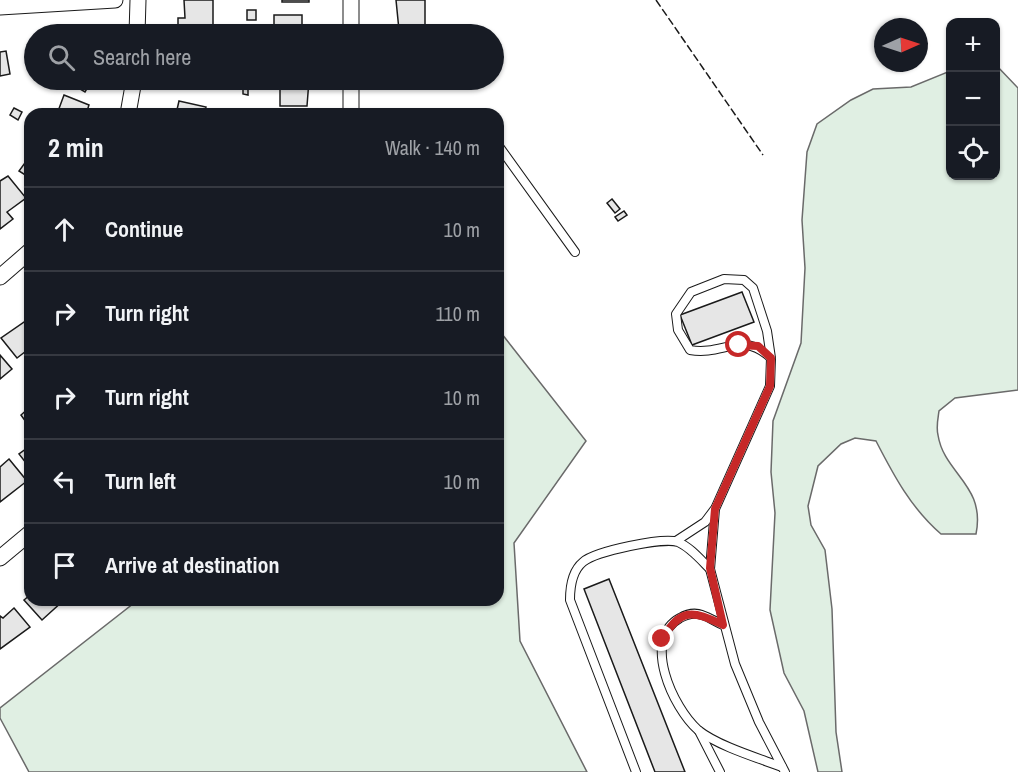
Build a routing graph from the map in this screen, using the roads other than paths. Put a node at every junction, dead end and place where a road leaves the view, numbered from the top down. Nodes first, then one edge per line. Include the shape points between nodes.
1 (115, 0) edge
2 (138, 0) edge
3 (351, 0) edge
4 (0, 7) edge
5 (137, 24) edge
6 (351, 24) edge
7 (132, 90) edge
8 (351, 90) edge
9 (129, 108) edge
10 (351, 108) edge
11 (504, 153) edge
12 (575, 252) dead end
13 (24, 256) edge
14 (0, 277) edge
15 (771, 358) junction
16 (715, 509) junction
17 (24, 538) edge
18 (676, 541) junction
19 (0, 558) edge
20 (710, 568) junction
21 (723, 625) junction
22 (698, 730) junction
23 (784, 770) edge
24 (636, 772) edge
25 (720, 772) edge

1 - 4 street
2 - 5 street
3 - 6 street
7 - 9 street
8 - 10 street
11 - 12 lane
13 - 14 street
15 - 15 lane via 758,346 690,350 678,330 676,314 692,292 724,279 744,280 753,288 762,311
15 - 16 lane via 770,386
16 - 18 lane via 705,522
16 - 20 lane
17 - 19 street
18 - 20 lane
18 - 24 lane via 643,544 584,561 571,581 570,600
20 - 21 lane
21 - 22 lane via 700,614 687,614 673,621 662,639 662,665 673,697
21 - 23 lane via 759,722
22 - 23 lane
22 - 25 lane

